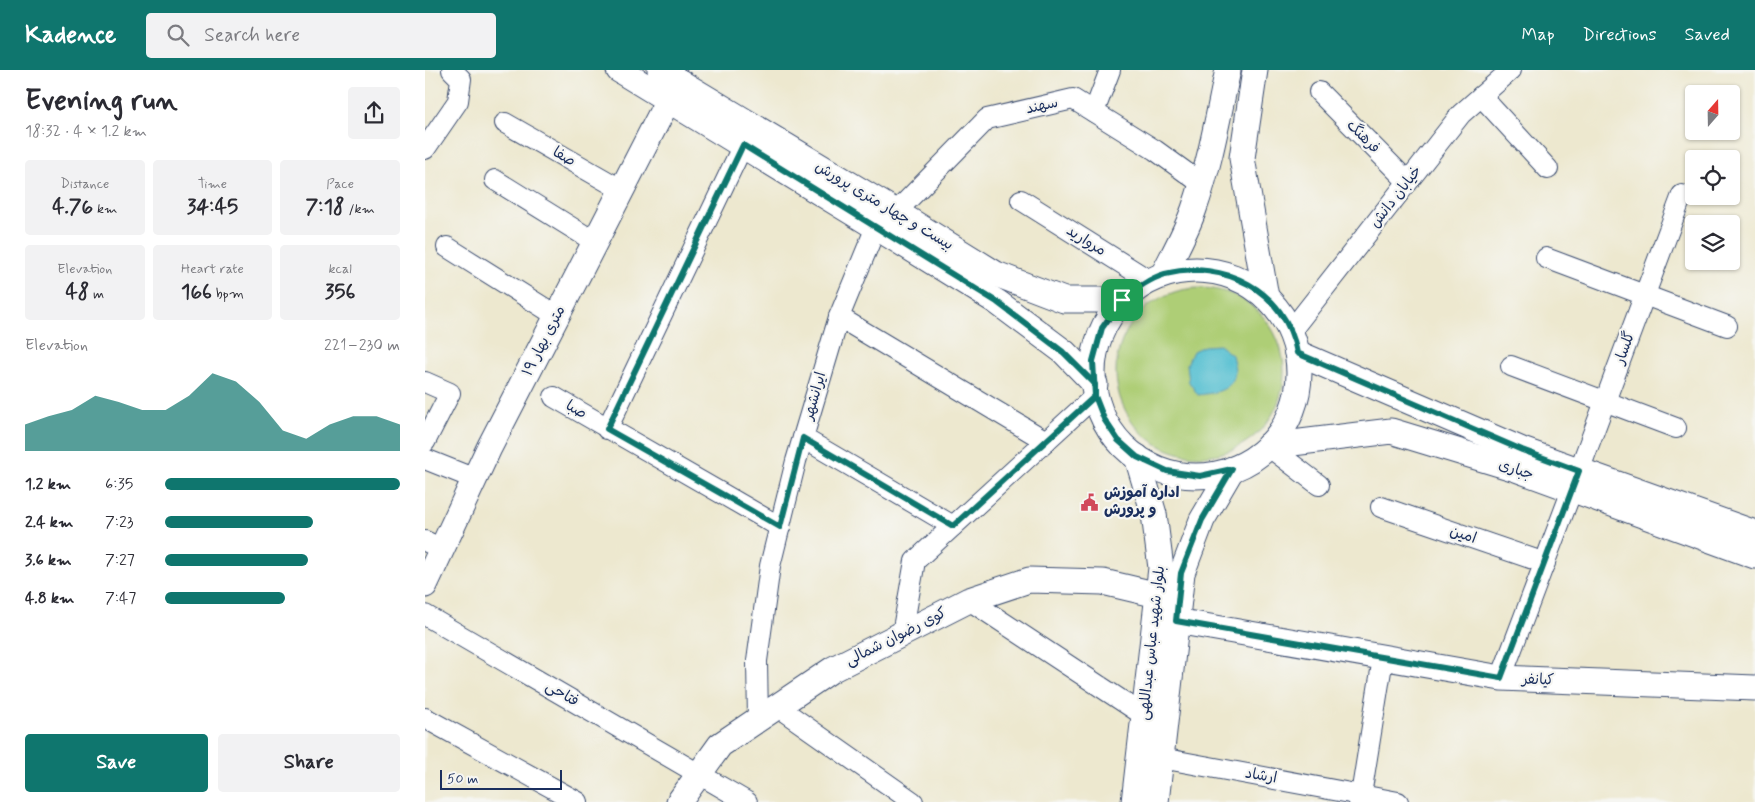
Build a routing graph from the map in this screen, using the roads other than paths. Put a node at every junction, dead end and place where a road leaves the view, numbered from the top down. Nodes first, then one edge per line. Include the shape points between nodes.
1 (452, 70) edge
2 (619, 70) edge
3 (1109, 70) edge
4 (1228, 70) edge
5 (1255, 70) edge
6 (1511, 70) edge
7 (674, 80) edge
8 (1319, 92) dead end
9 (1481, 96) junction
10 (1094, 112) junction
11 (505, 123) dead end
12 (743, 145) junction
13 (425, 149) edge
14 (1548, 169) dead end
15 (495, 180) dead end
16 (1408, 182) junction
17 (1202, 184) junction
18 (622, 190) junction
19 (1682, 195) dead end
20 (1021, 200) dead end
21 (896, 212) junction
22 (876, 227) junction
23 (595, 242) junction
24 (447, 248) dead end
25 (1546, 258) dead end
26 (1156, 278) junction
27 (1645, 295) junction
28 (1266, 297) junction
29 (1122, 300) junction
30 (557, 316) junction
31 (839, 317) junction
32 (1727, 326) dead end
33 (1293, 342) junction
34 (1511, 366) dead end
35 (425, 382) edge
36 (1095, 390) junction
37 (555, 397) dead end
38 (1605, 402) junction
39 (1676, 428) dead end
40 (607, 429) junction
41 (803, 438) junction
42 (1046, 441) junction
43 (425, 442) edge
44 (1268, 446) junction
45 (1137, 457) junction
46 (425, 459) edge
47 (1232, 469) junction
48 (475, 479) junction
49 (1576, 480) junction
50 (1319, 485) dead end
51 (1381, 507) dead end
52 (953, 526) junction
53 (780, 527) junction
54 (1755, 533) edge
55 (434, 545) edge
56 (1755, 556) edge
57 (1545, 563) junction
58 (425, 585) edge
59 (1158, 595) junction
60 (969, 600) junction
61 (425, 615) edge
62 (1176, 621) junction
63 (902, 634) junction
64 (1383, 658) junction
65 (1501, 678) junction
66 (1755, 688) edge
67 (768, 713) junction
68 (1145, 716) junction
69 (425, 718) edge
70 (1161, 758) junction
71 (700, 773) junction
72 (1360, 798) edge
73 (578, 802) edge
74 (679, 802) edge
75 (747, 802) edge
76 (913, 802) edge
77 (1134, 802) edge
78 (1156, 802) edge
79 (1398, 802) edge

1 - 13 street via 461,79 459,101
2 - 7 street, بیست و چهار متری پرورش
3 - 10 street
4 - 17 street
5 - 28 street via 1242,158
6 - 9 street, خیابان دانش
7 - 12 street, بیست و چهار متری پرورش
7 - 18 street, ۱۹ متری بهار
7 - 21 street, بیست و چهار متری پرورش
8 - 16 street, فرهنگ
9 - 14 street
9 - 16 street, خیابان دانش via 1461,114
10 - 17 street, سهند
10 - 21 street, سهند via 1073,99 987,119
11 - 18 street, صفا
12 - 22 street, بیست و چهار متری پرورش
12 - 40 street
15 - 23 street
16 - 33 street, خیابان دانش
17 - 26 street via 1185,232
18 - 23 street, ۱۹ متری بهار
19 - 27 street, گلسار
20 - 26 street, مروارید
21 - 29 street, بیست و چهار متری پرورش via 996,274 1063,300
22 - 31 street, ایرانشهر
22 - 36 street, بیست و چهار متری پرورش via 997,302 1063,352
23 - 30 street, ۱۹ متری بهار
24 - 30 street
25 - 27 street
26 - 28 street via 1190,270 1217,272 1243,281
26 - 29 street
27 - 32 street
27 - 38 street, گلسار
28 - 33 street via 1283,317
29 - 36 street via 1102,328 1093,361
30 - 48 street, ۱۹ متری بهار
31 - 41 street, ایرانشهر
31 - 42 street
33 - 44 street via 1299,366 1297,392 1289,418
33 - 49 street, جباری via 1522,450
34 - 38 street
35 - 43 street via 450,393
36 - 42 street
36 - 45 street via 1104,419 1118,440
37 - 40 street, صبا
38 - 39 street
38 - 49 street, گلسار
40 - 53 street, صبا
41 - 52 street
41 - 53 street, ایرانشهر
42 - 52 street
44 - 47 street
44 - 49 street, جباری via 1391,431 1516,469
44 - 50 street
45 - 47 street via 1167,471 1200,476
45 - 59 street, بلوار شهید عباس عبداللهی via 1154,514 1161,568
46 - 48 street
47 - 62 street, بلوار شهید عباس عبداللهی via 1202,520 1181,573
48 - 55 street, ۱۹ متری بهار
49 - 54 street, جباری
49 - 56 street, جباری
49 - 57 street
51 - 57 street, امین
52 - 63 street via 915,561
53 - 67 street, ایرانشهر via 770,566 757,661
55 - 58 street, ۱۹ متری بهار
57 - 65 street
59 - 60 street, کوی رضوان شمالی via 1103,582 1029,580
59 - 68 street, بلوار شهید عباس عبداللهی
60 - 63 street, کوی رضوان شمالی
60 - 68 street
61 - 71 street, فتاحی
62 - 64 street, کیانفر
62 - 70 street, بلوار شهید عباس عبداللهی
63 - 67 street, کوی رضوان شمالی via 833,669
64 - 65 street, کیانفر
64 - 72 street
65 - 66 street, کیانفر
67 - 71 street, کوی رضوان شمالی via 721,745
67 - 76 street
68 - 77 street, بلوار شهید عباس عبداللهی
69 - 73 street
70 - 72 street, ارشاد
70 - 78 street, بلوار شهید عباس عبداللهی
71 - 74 street, کوی رضوان شمالی
71 - 75 street, فتاحی
72 - 79 street, ارشاد

